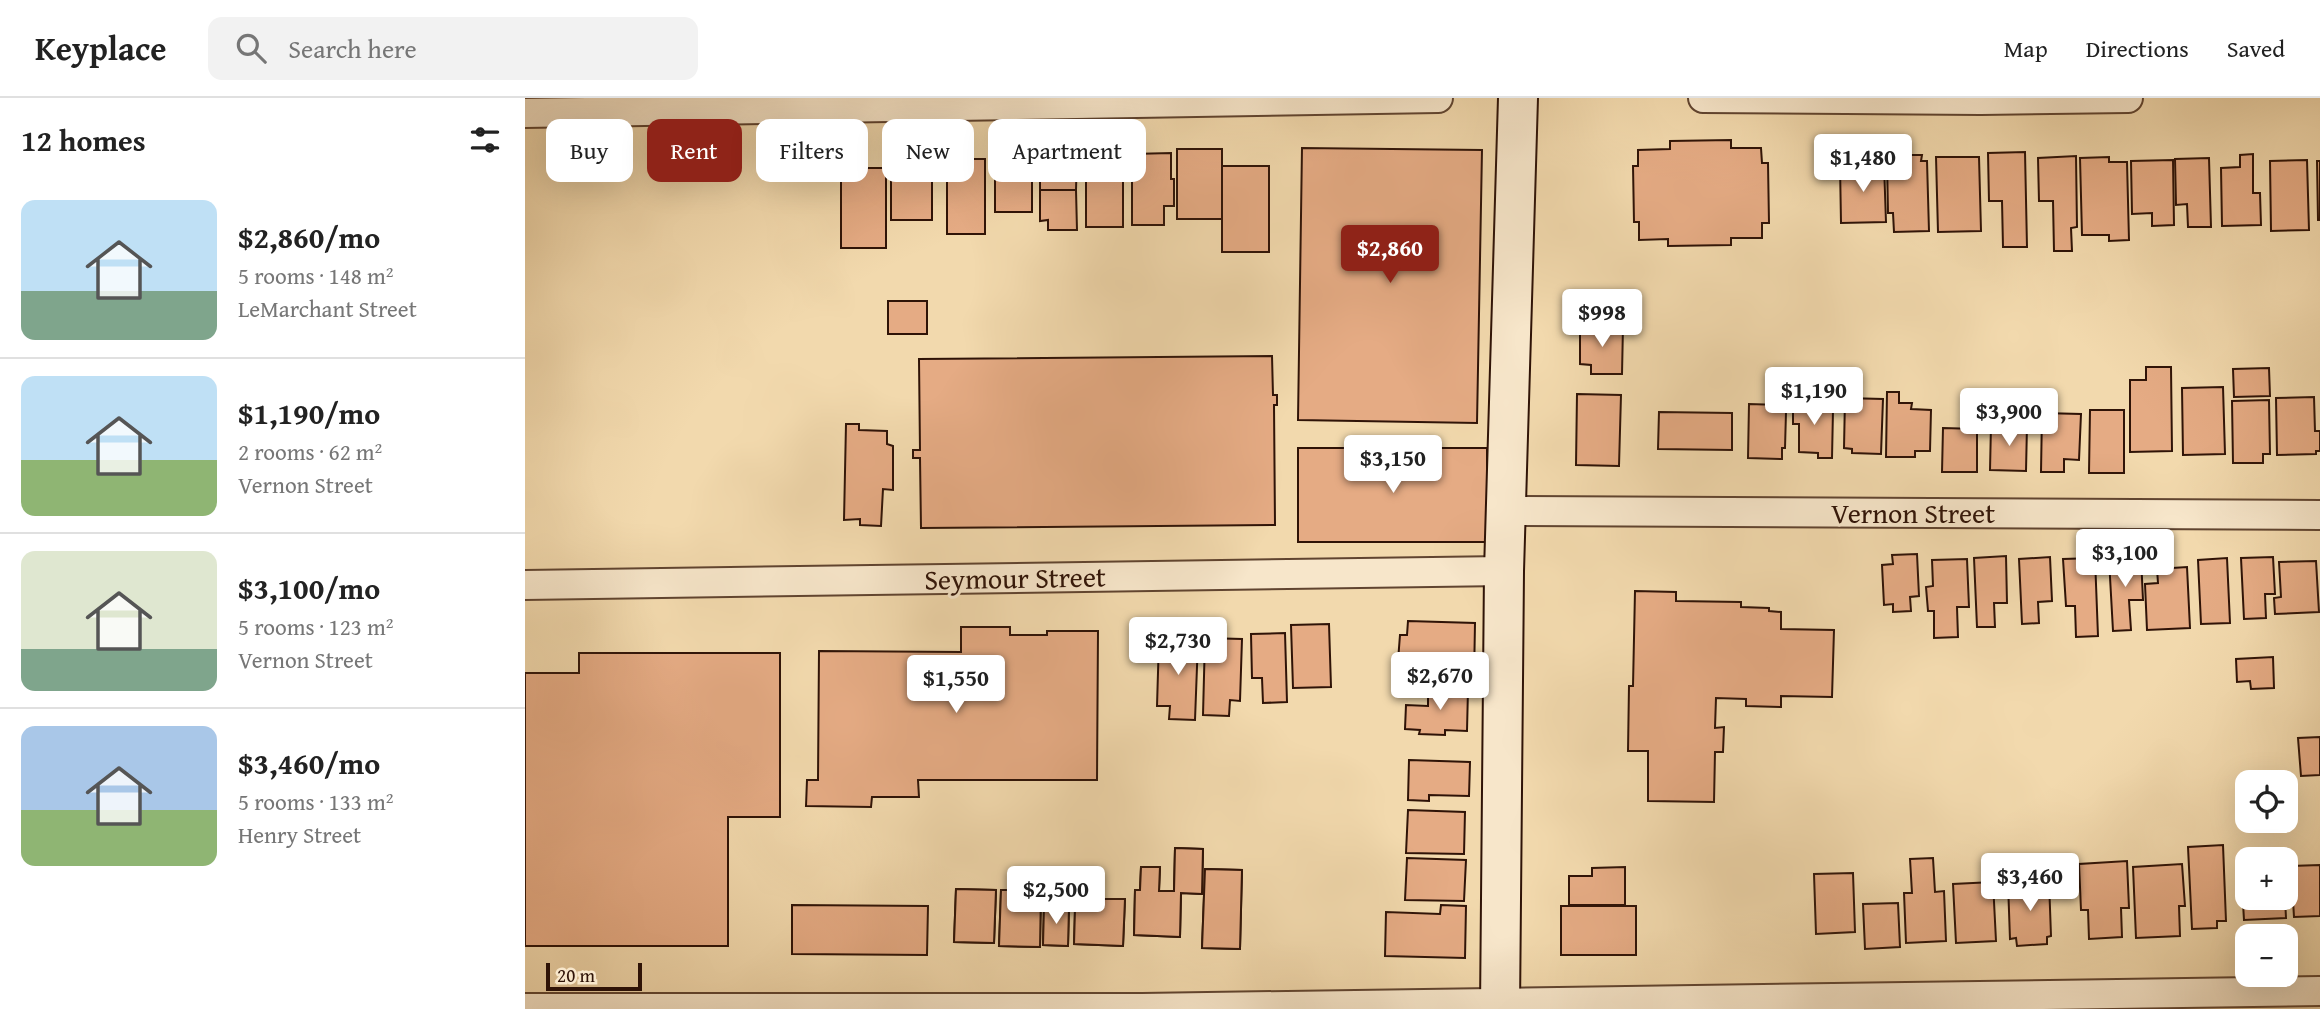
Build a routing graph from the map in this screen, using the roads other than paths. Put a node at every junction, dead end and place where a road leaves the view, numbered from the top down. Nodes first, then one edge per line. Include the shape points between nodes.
1 (1438, 98) edge
2 (1518, 98) edge
3 (1703, 98) edge
4 (2128, 98) edge
5 (525, 113) edge
6 (1506, 511) junction
7 (2320, 515) edge
8 (1504, 571) junction
9 (525, 585) edge
10 (2320, 990) edge
11 (2078, 1002) edge
12 (1500, 1006) edge
13 (525, 1008) edge

1 - 5 street
2 - 6 street
3 - 4 street
6 - 7 street, Vernon Street
6 - 8 street
8 - 9 street, Seymour Street
8 - 12 street
10 - 11 street
11 - 12 street
12 - 13 street

